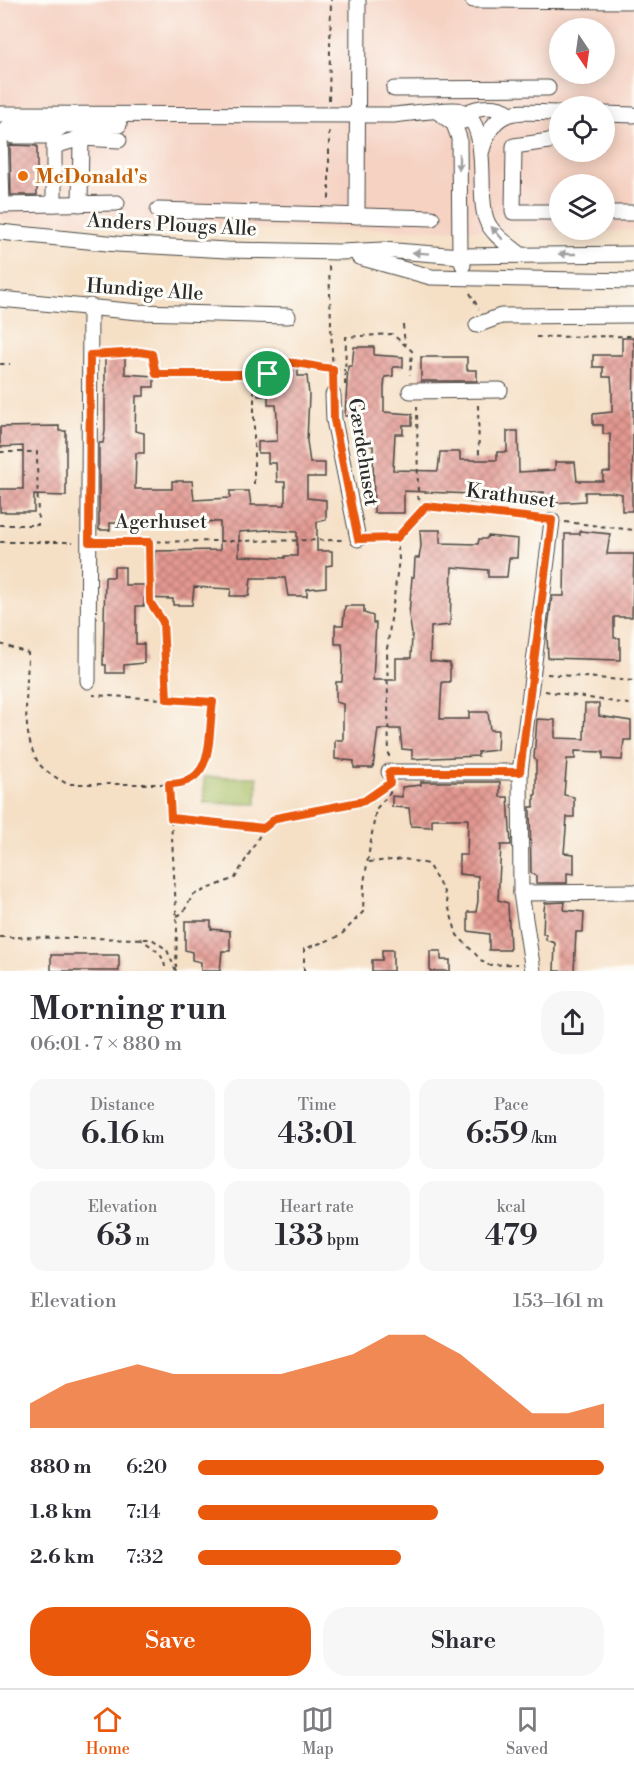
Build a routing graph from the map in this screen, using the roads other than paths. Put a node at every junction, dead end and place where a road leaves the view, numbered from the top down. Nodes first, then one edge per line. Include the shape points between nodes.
1 (358, 0) edge
2 (473, 0) edge
3 (611, 0) edge
4 (634, 1) edge
5 (549, 88) dead end
6 (394, 89) dead end
7 (438, 112) junction
8 (466, 113) junction
9 (509, 113) junction
10 (549, 113) edge
11 (0, 114) edge
12 (615, 114) edge
13 (357, 115) junction
14 (634, 115) edge
15 (0, 135) edge
16 (81, 138) junction
17 (459, 138) junction
18 (549, 141) dead end
19 (482, 151) junction
20 (117, 203) dead end
21 (50, 204) junction
22 (80, 204) junction
23 (158, 210) dead end
24 (549, 212) edge
25 (615, 213) edge
26 (634, 213) edge
27 (357, 216) junction
28 (432, 218) dead end
29 (0, 232) edge
30 (341, 252) junction
31 (634, 254) edge
32 (521, 255) junction
33 (460, 256) junction
34 (465, 277) junction
35 (634, 281) edge
36 (0, 299) edge
37 (90, 306) junction
38 (634, 315) edge
39 (288, 316) dead end
40 (481, 324) road end
41 (500, 390) dead end
42 (410, 391) road end
43 (338, 392) road end
44 (552, 520) road end
45 (358, 539) road end
46 (88, 681) road end
47 (389, 772) road end
48 (520, 772) junction
49 (521, 892) junction
50 (634, 892) edge
51 (533, 967) edge

1 - 13 street
2 - 3 street
3 - 4 street
5 - 6 street
7 - 8 street via 455,108
7 - 13 street
7 - 17 street via 454,124
8 - 9 street via 475,108 502,108
8 - 17 street
8 - 19 street via 474,123
9 - 10 street
9 - 19 street via 491,125
11 - 13 street
12 - 14 street
13 - 27 street
15 - 16 street via 18,125 64,125 119,133
15 - 21 street via 2,205
16 - 21 street via 54,146
16 - 22 street
17 -> 33 street
18 - 24 street via 514,146 513,212
32 -> 19 street via 499,238 487,222
20 - 22 street
21 - 22 street
23 - 27 street
25 - 26 street
27 - 28 street
29 - 30 street, Anders Plougs Alle via 117,244
33 -> 30 street, Anders Plougs Alle via 383,250
30 - 34 street, Anders Plougs Alle via 431,277
31 -> 32 street, Anders Plougs Alle
32 - 33 street, Anders Plougs Alle
33 - 34 street
34 - 35 street, Anders Plougs Alle
36 - 37 street, Hundige Alle
37 - 39 street, Hundige Alle via 140,312
37 - 46 street, Agerhuset
38 - 40 street via 501,316
41 - 42 street
43 - 45 street, Gærdehuset via 334,420
44 - 48 street
47 - 48 street
48 - 49 street
49 - 50 street
49 - 51 street

